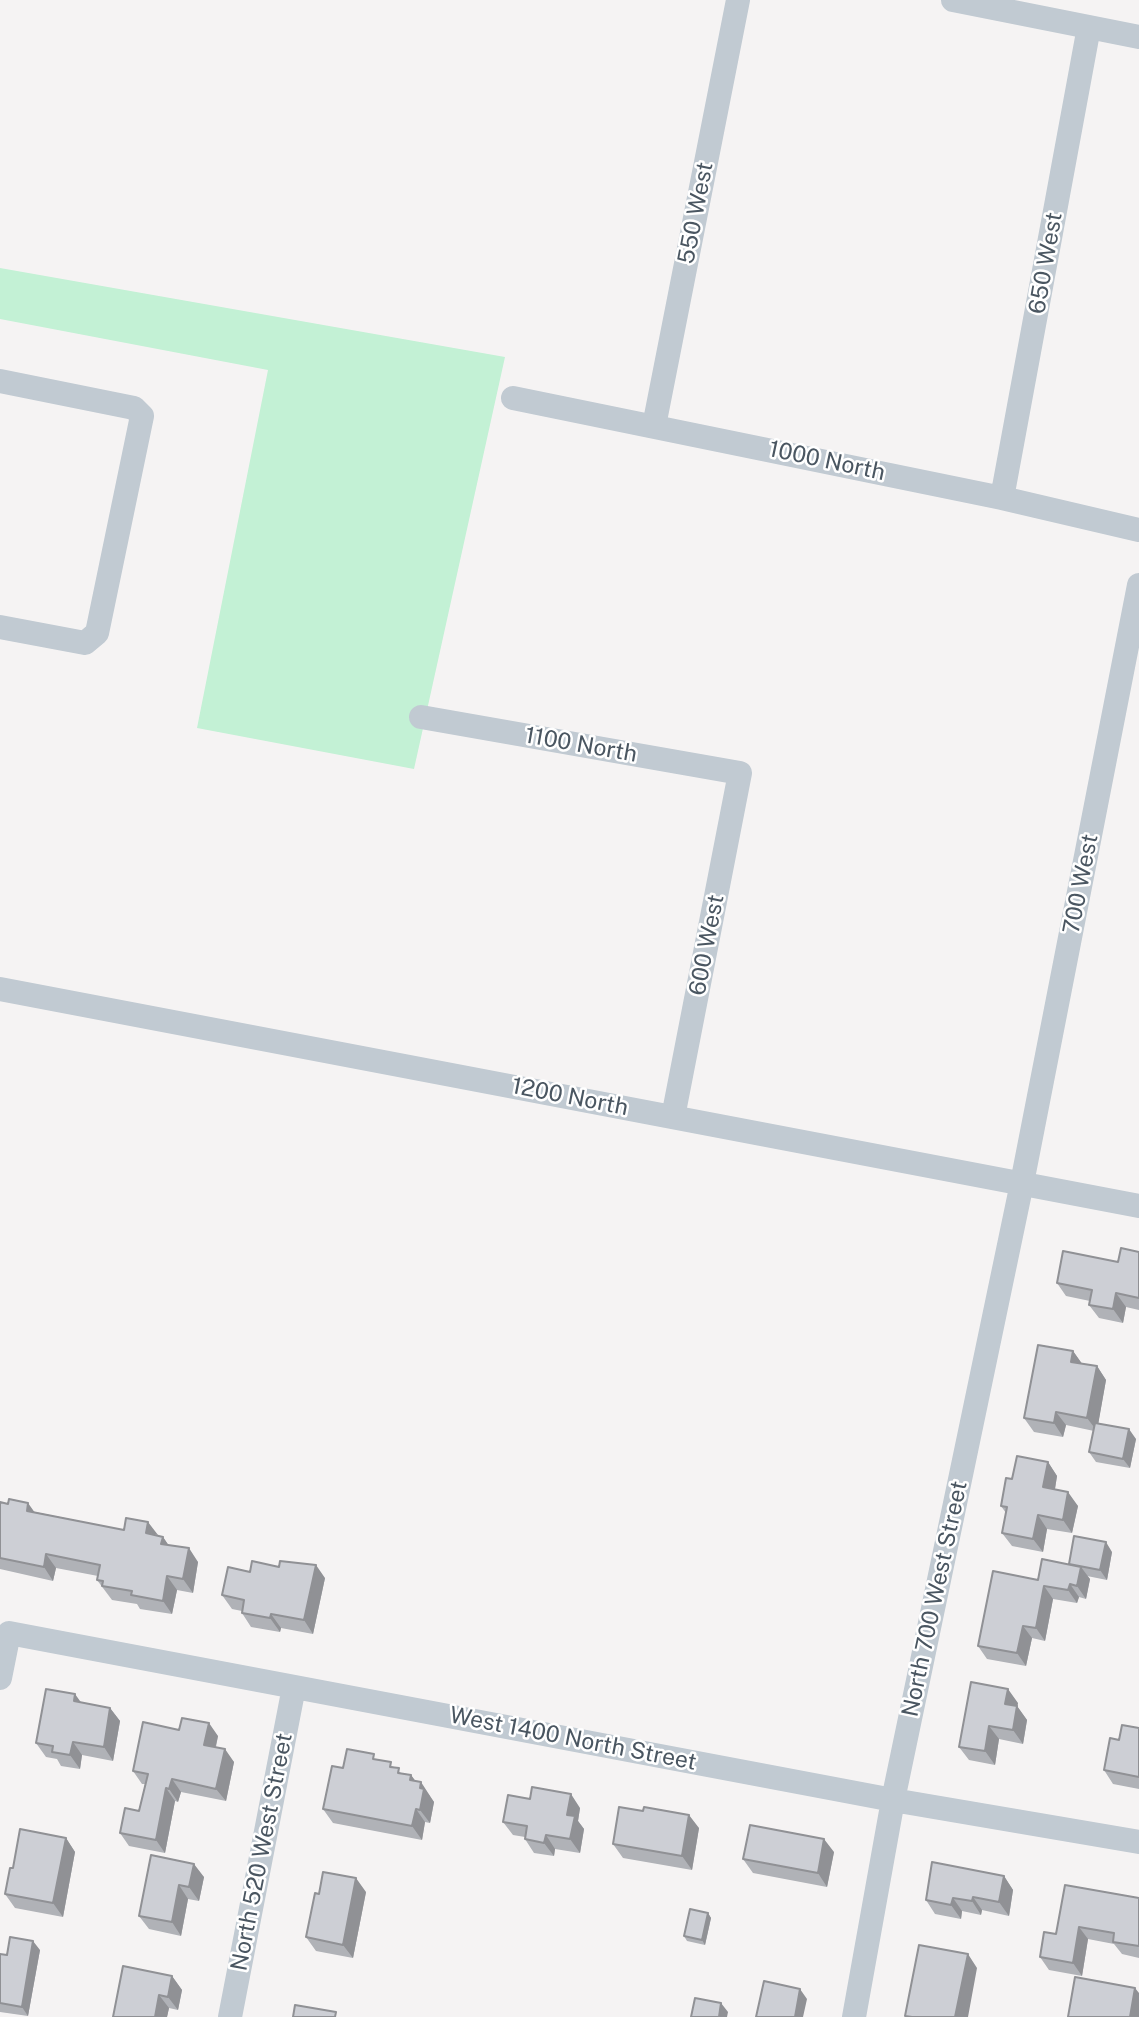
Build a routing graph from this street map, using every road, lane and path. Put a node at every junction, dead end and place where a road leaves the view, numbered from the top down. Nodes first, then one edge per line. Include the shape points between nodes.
1 (738, 0) edge
2 (953, 0) edge
3 (1089, 27) junction
4 (1139, 37) edge
5 (0, 381) edge
6 (513, 398) dead end
7 (654, 426) junction
8 (1002, 498) junction
9 (1139, 530) edge
10 (1139, 585) edge
11 (0, 627) edge
12 (421, 717) dead end
13 (740, 773) joint
14 (0, 989) edge
15 (673, 1117) junction
16 (1022, 1183) junction
17 (1139, 1206) edge
18 (0, 1678) edge
19 (294, 1686) junction
20 (893, 1800) junction
21 (1139, 1843) edge
22 (230, 2017) edge
23 (854, 2017) edge

1 - 7 street, 550 West
2 - 3 street
3 - 4 street
3 - 8 street, 650 West
5 - 11 street via 134,408 142,416 97,633 85,643
6 - 7 street, 1000 North
7 - 8 street, 1000 North
8 - 9 street, 1000 North
10 - 16 street, 700 West
12 - 13 street, 1100 North
13 - 15 street, 600 West
14 - 15 street, 1200 North
15 - 16 street, 1200 North
16 - 17 street, 1200 North
16 - 20 street, North 700 West Street
18 - 19 street, West 1400 North Street via 9,1633
19 - 20 street, West 1400 North Street
19 - 22 street, North 520 West Street
20 - 21 street, West 1400 North Street
20 - 23 street, North 700 West Street

